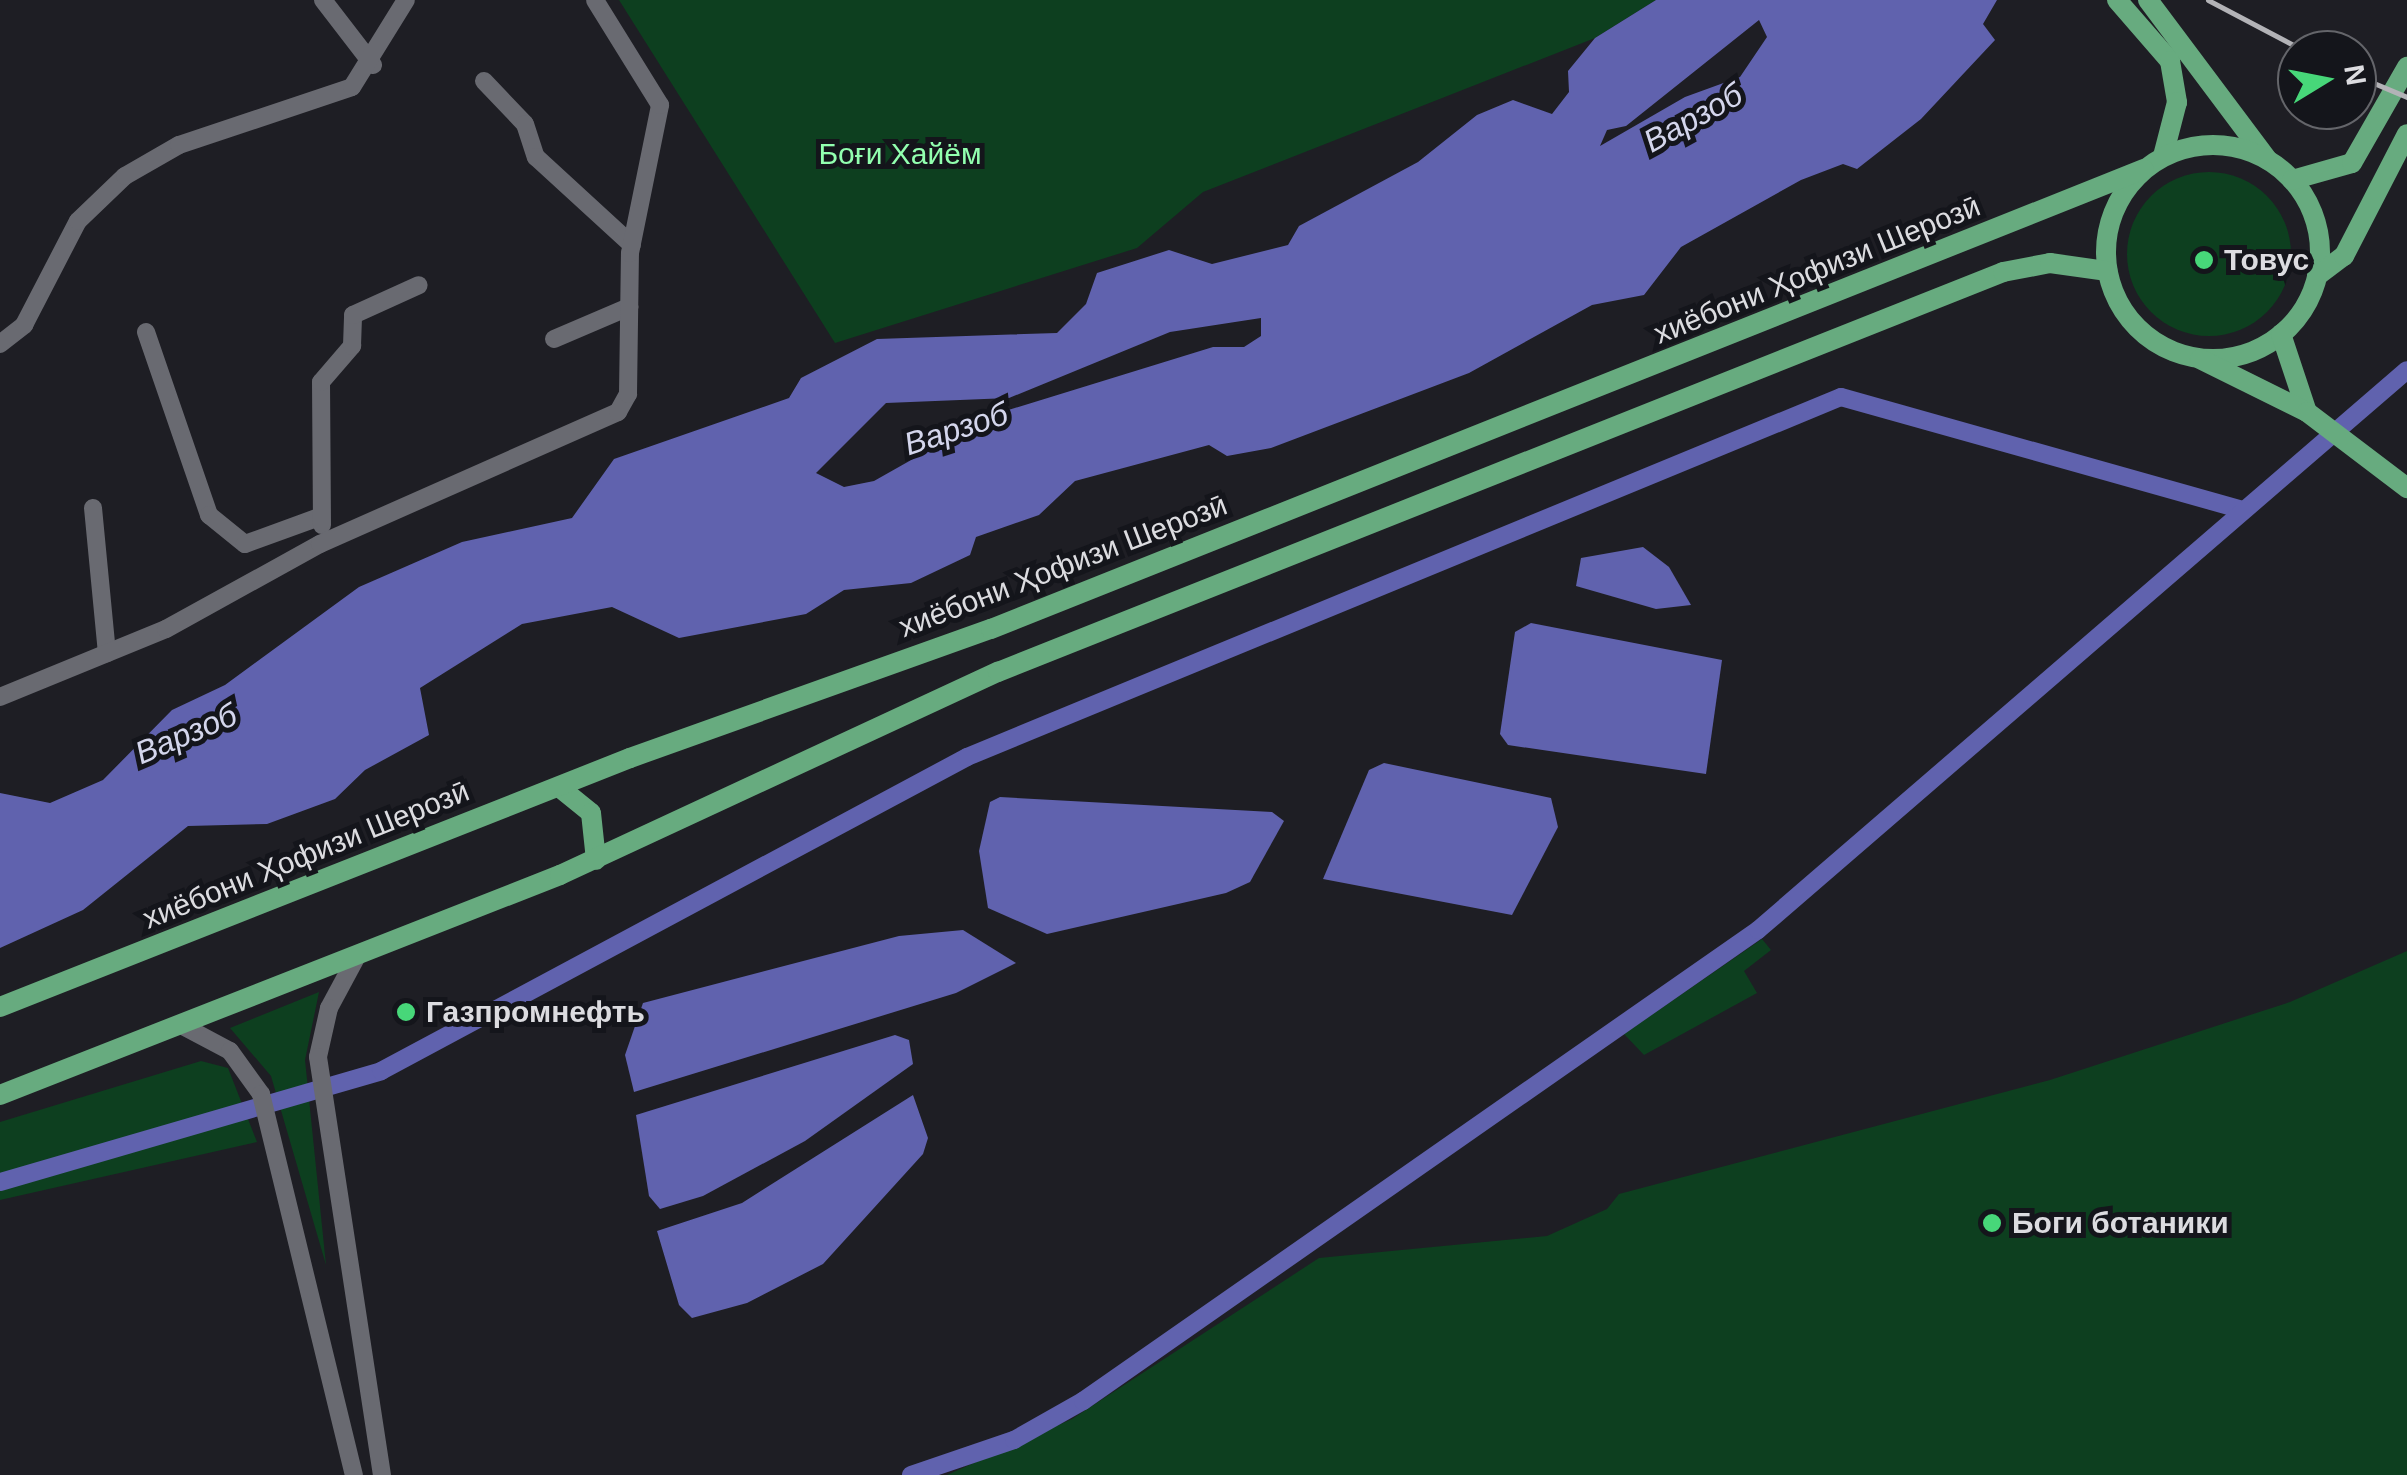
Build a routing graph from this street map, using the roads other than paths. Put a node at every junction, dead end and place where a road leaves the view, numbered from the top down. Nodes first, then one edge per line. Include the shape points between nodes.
1 (323, 0) edge
2 (406, 0) edge
3 (594, 0) edge
4 (2117, 0) edge
5 (2148, 0) edge
6 (373, 65) junction
7 (2407, 67) edge
8 (484, 81) dead end
9 (2407, 134) edge
10 (2163, 156) junction
11 (2268, 160) junction
12 (2144, 169) junction
13 (2292, 180) junction
14 (632, 246) junction
15 (2107, 271) junction
16 (2317, 276) junction
17 (419, 286) dead end
18 (629, 308) junction
19 (146, 332) dead end
20 (2281, 334) junction
21 (554, 339) dead end
22 (0, 344) edge
23 (2200, 359) junction
24 (2307, 412) junction
25 (2407, 488) edge
26 (93, 508) dead end
27 (319, 518) junction
28 (328, 540) junction
29 (107, 653) junction
30 (0, 697) edge
31 (559, 787) junction
32 (596, 860) junction
33 (358, 956) junction
34 (0, 1007) edge
35 (183, 1026) junction
36 (0, 1096) edge
37 (345, 1270) junction
38 (310, 1276) junction
39 (354, 1475) edge
40 (382, 1475) edge

1 - 6 street
2 - 6 street
3 - 14 street via 660,104
4 - 10 main road via 2170,60 2177,102
5 - 11 main road
6 - 22 street via 335,96 179,144 125,176 78,221 24,325
7 - 13 main road via 2352,163
8 - 14 street via 525,124 536,157
9 - 16 main road via 2344,256
10 - 11 main road, хиёбони Ҳофизи Шерозӣ via 2234,146
10 - 12 main road, хиёбони Ҳофизи Шерозӣ
11 - 13 main road, хиёбони Ҳофизи Шерозӣ
12 - 15 main road, хиёбони Ҳофизи Шерозӣ via 2112,215
12 - 31 main road, хиёбони Ҳофизи Шерозӣ via 991,629
13 - 16 main road, хиёбони Ҳофизи Шерозӣ via 2318,236
14 - 18 street
15 - 23 main road via 2130,320
15 - 32 main road via 2050,263 2002,272 998,672
16 - 20 main road
17 - 27 street via 353,314 352,346 321,382
18 - 21 street
18 - 28 street via 628,394 618,412
19 - 27 street via 209,515 245,544
20 - 23 main road via 2257,350
20 - 24 main road
23 - 24 main road
24 - 25 main road
26 - 29 street
27 - 28 street
28 - 29 street via 255,587
29 - 30 street
31 - 32 main road via 591,813
31 - 34 main road, хиёбони Ҳофизи Шерозӣ
32 - 33 main road
33 - 35 main road
33 - 37 street via 319,1044
35 - 36 main road
35 - 38 street via 230,1051 258,1084
37 - 38 street
37 - 40 street
38 - 39 street

